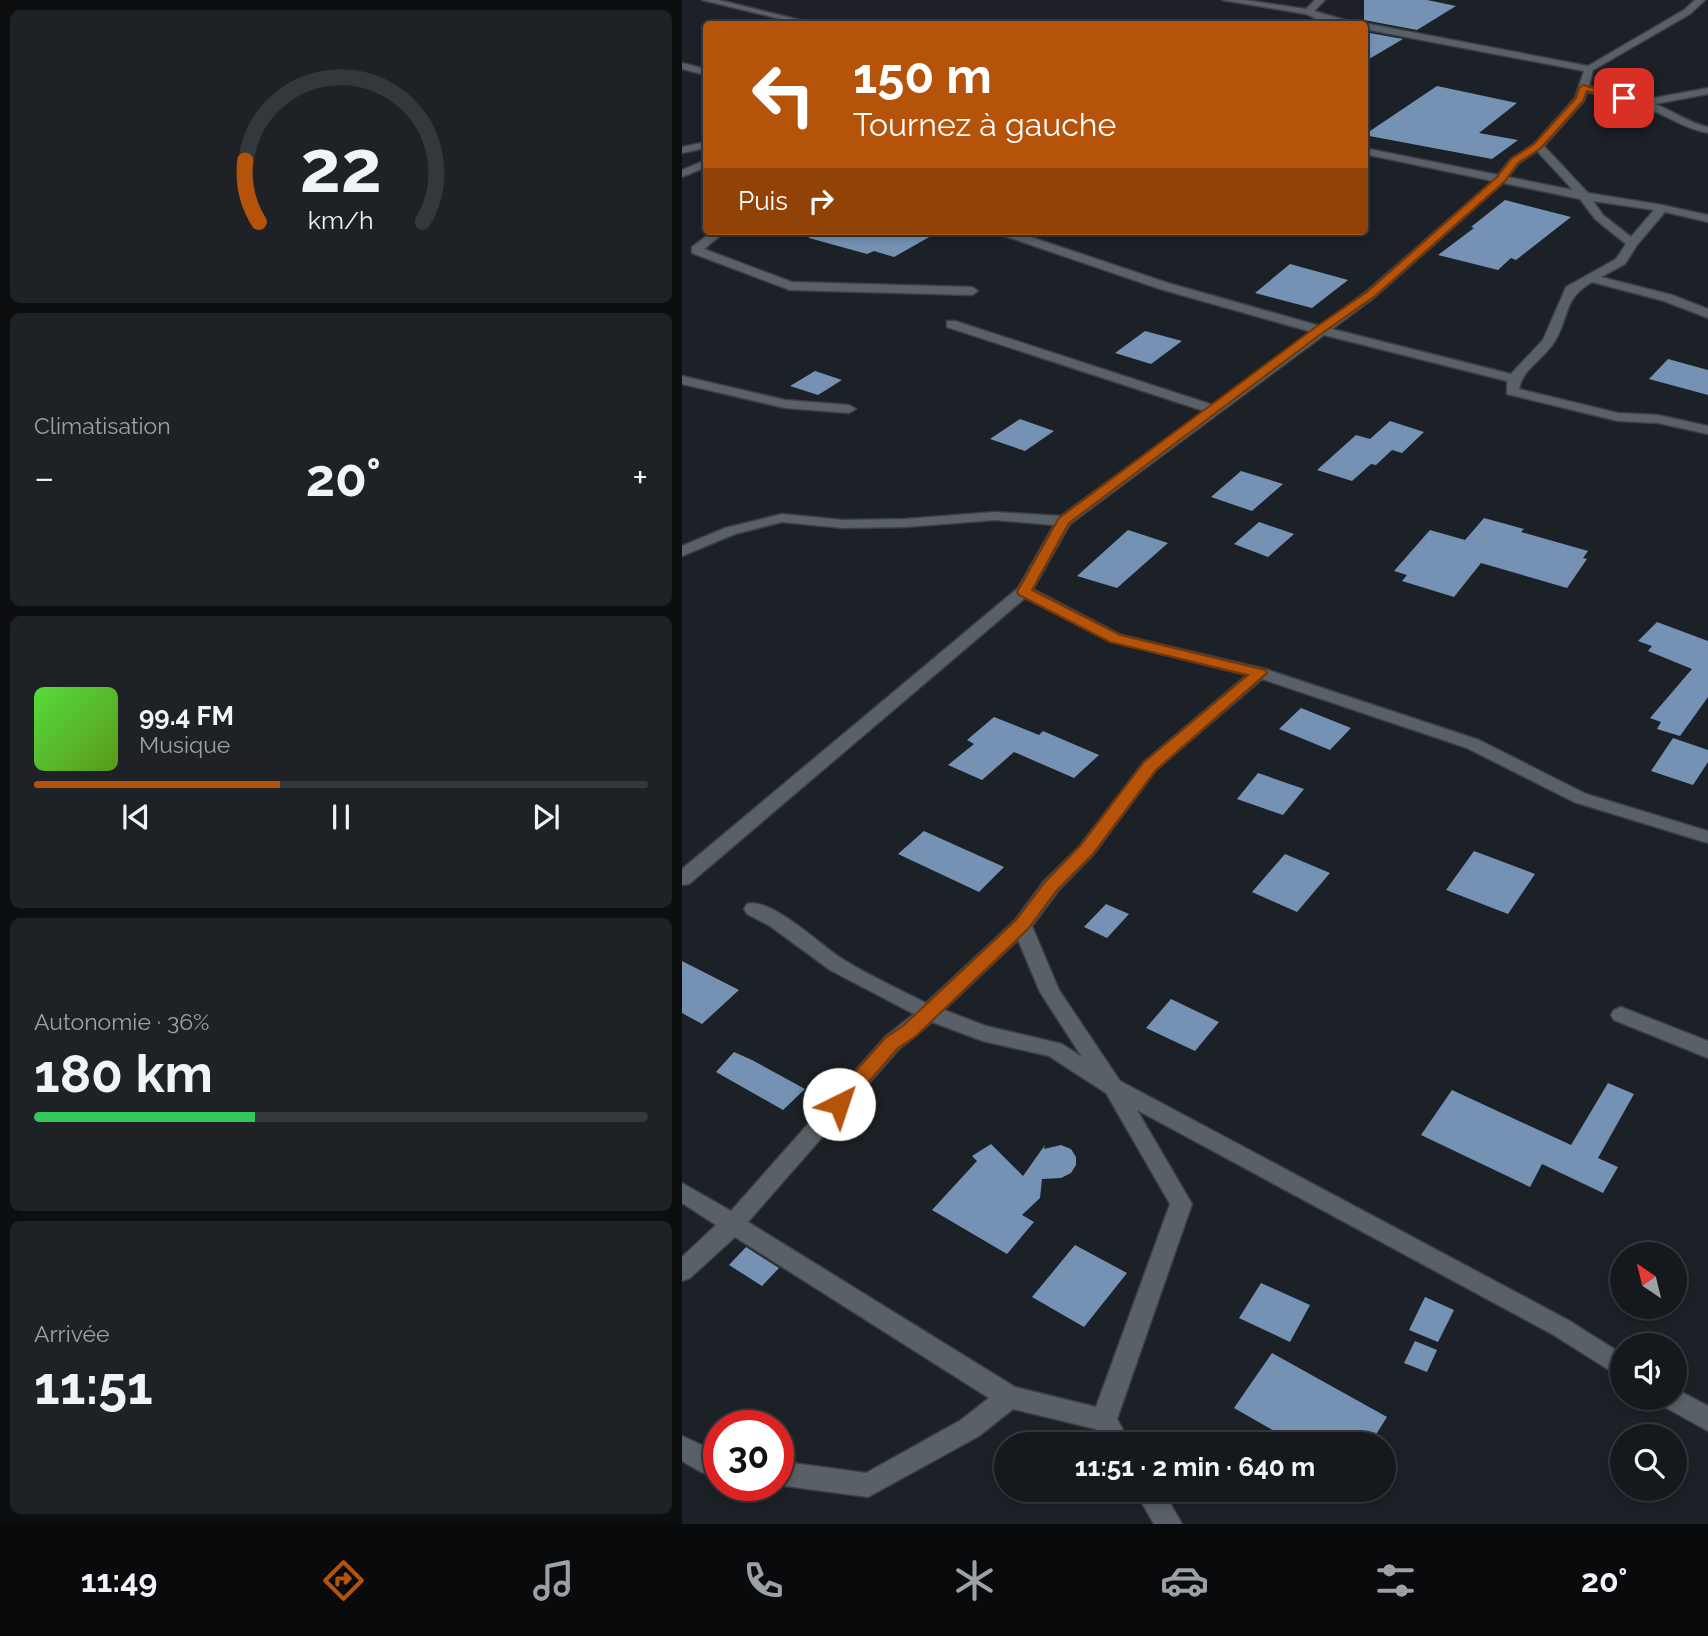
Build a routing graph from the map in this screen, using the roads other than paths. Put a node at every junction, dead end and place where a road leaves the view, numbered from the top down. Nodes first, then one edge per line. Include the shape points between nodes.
1 (707, 0) edge
2 (1227, 0) edge
3 (1320, 0) edge
4 (1697, 4) edge
5 (1708, 9) edge
6 (1308, 12) junction
7 (798, 21) edge
8 (1335, 21) edge
9 (1368, 27) edge
10 (682, 66) edge
11 (1589, 69) junction
12 (703, 71) edge
13 (1583, 88) junction
14 (1708, 91) edge
15 (1643, 103) junction
16 (1708, 130) edge
17 (703, 146) edge
18 (1538, 146) junction
19 (682, 150) edge
20 (1368, 152) edge
21 (703, 164) edge
22 (682, 173) edge
23 (1501, 179) junction
24 (1584, 196) junction
25 (1662, 208) junction
26 (1708, 219) edge
27 (715, 235) edge
28 (1009, 235) edge
29 (1632, 243) junction
30 (682, 246) edge
31 (696, 250) junction
32 (1588, 278) junction
33 (972, 291) dead end
34 (1708, 314) edge
35 (951, 324) dead end
36 (1317, 331) junction
37 (1514, 379) junction
38 (682, 380) edge
39 (1213, 409) junction
40 (849, 410) dead end
41 (1708, 430) edge
42 (1064, 521) junction
43 (682, 551) edge
44 (1024, 592) junction
45 (1259, 673) junction
46 (1708, 836) edge
47 (682, 879) edge
48 (754, 909) dead end
49 (1022, 925) junction
50 (927, 1012) junction
51 (1621, 1015) dead end
52 (1708, 1050) edge
53 (1113, 1087) junction
54 (682, 1192) edge
55 (732, 1224) junction
56 (682, 1271) edge
57 (1610, 1359) edge
58 (1009, 1397) junction
59 (1687, 1407) edge
60 (1104, 1420) junction
61 (1708, 1420) edge
62 (1112, 1432) edge
63 (682, 1448) edge
64 (703, 1460) edge
65 (794, 1475) edge
66 (1155, 1502) edge
67 (1169, 1524) edge

1 - 7 street
2 - 6 street
3 - 6 street
4 - 5 street
4 - 11 street
6 - 8 street
9 - 11 street
10 - 12 street
11 - 13 street
13 - 15 street
13 - 18 street via 1580,99
14 - 15 street
15 - 16 street
17 - 19 street
18 - 23 street via 1514,161
18 - 24 street
20 - 23 street
21 - 22 street
23 - 24 street
23 - 36 street via 1371,294
24 - 25 street
24 - 29 street via 1599,217
25 - 26 street
25 - 29 street
27 - 31 street
28 - 36 street
29 - 32 street via 1621,261
30 - 31 street
31 - 33 street via 790,286
32 - 34 street via 1668,298
32 - 37 street via 1570,290 1549,341
35 - 39 street
36 - 37 street
36 - 39 street
37 - 41 street via 1512,391 1618,417 1658,419
38 - 40 street via 785,404
39 - 42 street
42 - 43 street via 995,516 844,524 782,518 730,531
42 - 44 street
44 - 45 street via 1115,638
44 - 47 street
45 - 46 street via 1473,744 1580,798
45 - 49 street via 1150,766
48 - 50 street via 837,965
49 - 50 street
49 - 53 street via 1050,992
50 - 53 street via 983,1033 1055,1050
50 - 55 street via 892,1043
51 - 52 street
53 - 57 street via 1400,1239
53 - 60 street via 1181,1204
54 - 55 street
55 - 56 street
55 - 58 street
58 - 60 street
58 - 65 street via 970,1428 868,1485
59 - 61 street
60 - 62 street
63 - 64 street
66 - 67 street

